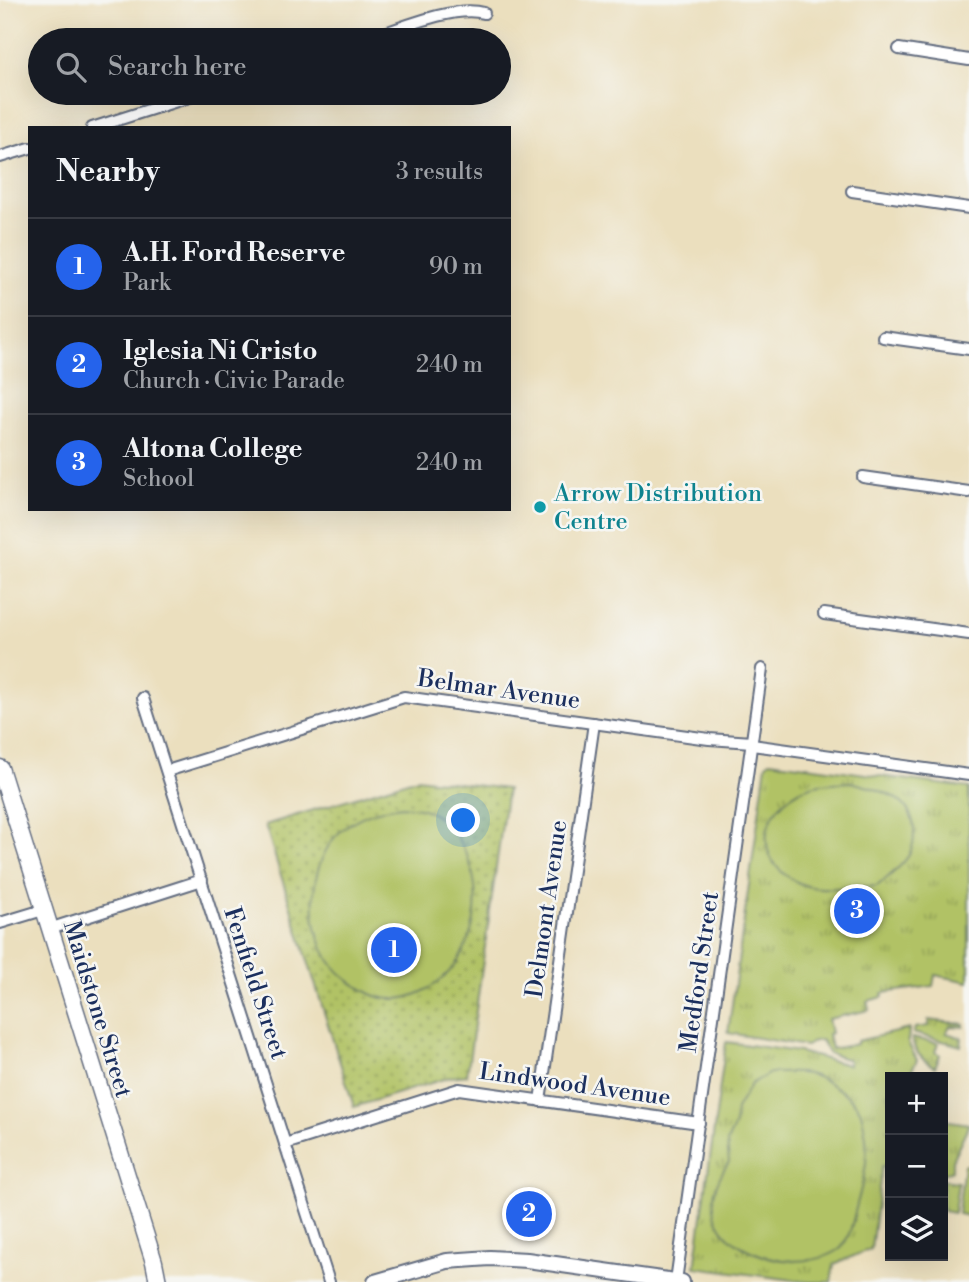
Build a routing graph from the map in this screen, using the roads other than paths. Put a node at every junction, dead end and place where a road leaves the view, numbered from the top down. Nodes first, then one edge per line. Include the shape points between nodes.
1 (484, 13) dead end
2 (403, 28) edge
3 (899, 50) dead end
4 (969, 60) edge
5 (164, 105) edge
6 (98, 126) edge
7 (28, 149) edge
8 (0, 157) edge
9 (852, 191) dead end
10 (969, 208) edge
11 (883, 337) dead end
12 (969, 349) edge
13 (863, 477) dead end
14 (969, 492) edge
15 (824, 614) dead end
16 (969, 634) edge
17 (762, 669) dead end
18 (143, 698) dead end
19 (594, 723) junction
20 (752, 745) junction
21 (0, 768) edge
22 (167, 771) junction
23 (969, 775) edge
24 (202, 880) junction
25 (43, 910) junction
26 (0, 923) edge
27 (49, 929) junction
28 (540, 1101) junction
29 (699, 1123) junction
30 (285, 1143) junction
31 (596, 1276) edge
32 (676, 1281) edge
33 (160, 1282) edge
34 (329, 1282) edge
35 (374, 1282) edge
36 (682, 1282) edge

1 - 2 street via 454,12
3 - 4 street
5 - 6 street
7 - 8 street
9 - 10 street
11 - 12 street
13 - 14 street
15 - 16 street
17 - 20 street, Medford Street
18 - 22 street, Fenfield Street
19 - 20 street, Belmar Avenue
19 - 22 street, Belmar Avenue via 404,697
19 - 28 street, Delmont Avenue
20 - 23 street, Belmar Avenue
20 - 29 street, Medford Street
21 - 25 main road, Maidstone Street
22 - 24 street, Fenfield Street
24 - 27 street
24 - 30 street, Fenfield Street
25 - 26 street
25 - 27 main road, Maidstone Street
27 - 33 main road, Maidstone Street
28 - 29 street, Lindwood Avenue
28 - 30 street, Lindwood Avenue via 459,1089
29 - 32 street, Medford Street
30 - 34 street, Fenfield Street
31 - 32 street
31 - 35 street via 516,1259 478,1258 429,1265
32 - 36 street

